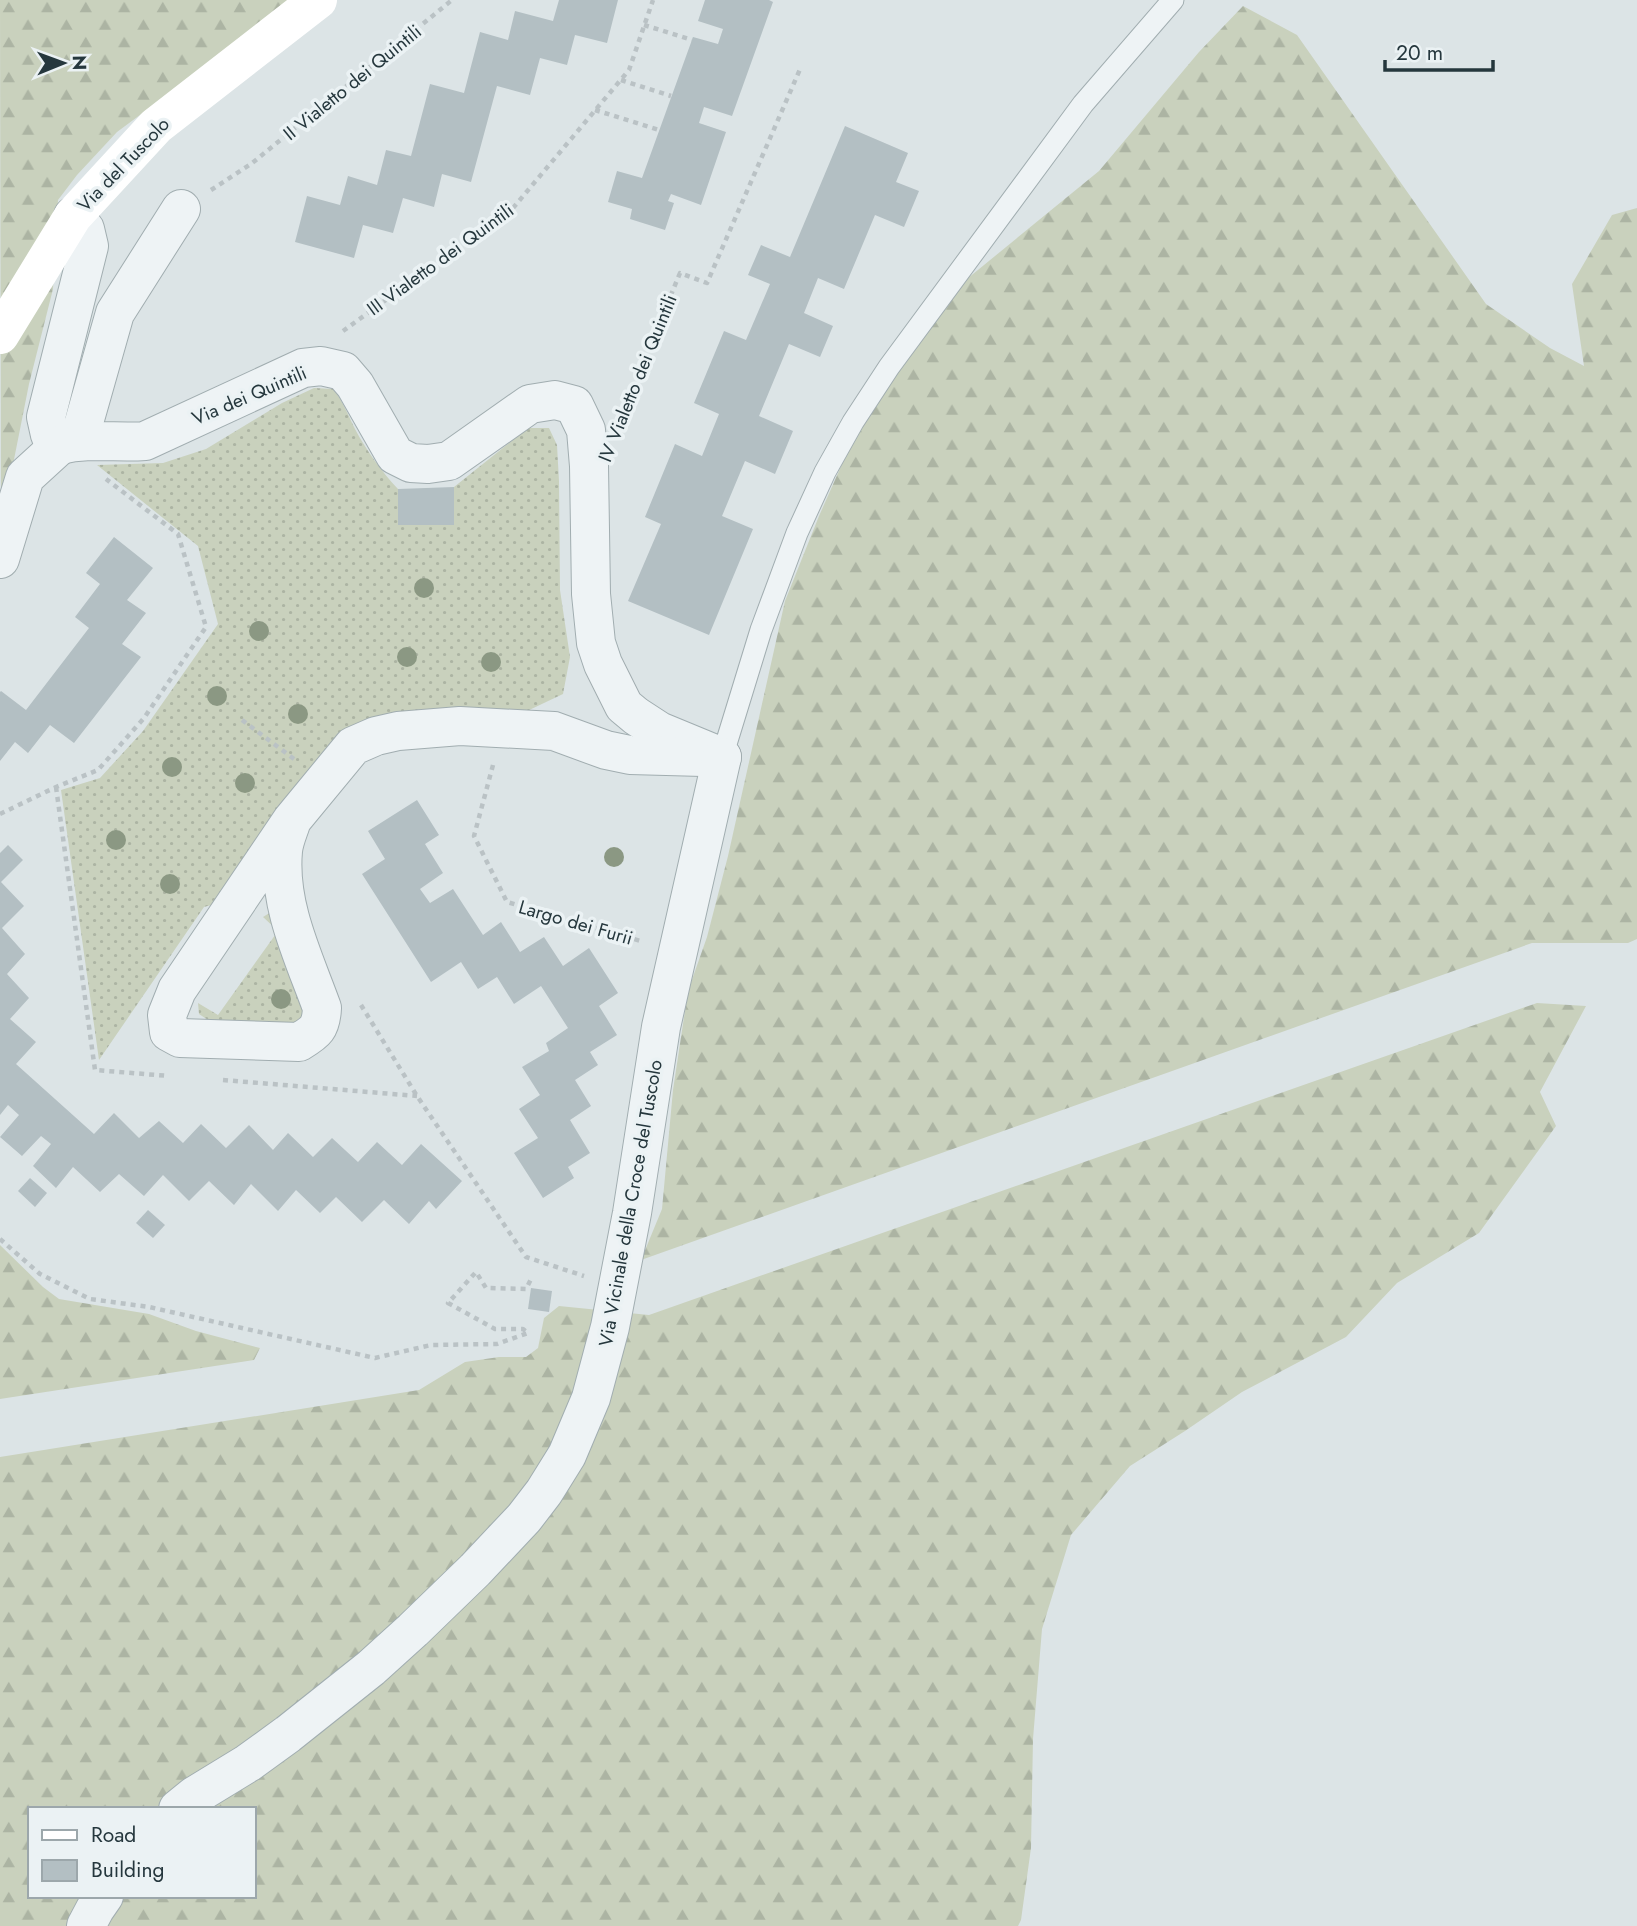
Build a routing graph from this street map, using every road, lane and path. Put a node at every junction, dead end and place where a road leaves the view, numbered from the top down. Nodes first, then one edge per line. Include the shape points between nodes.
1 (318, 0) edge
2 (452, 0) edge
3 (653, 0) edge
4 (1173, 0) edge
5 (644, 25) junction
6 (692, 40) dead end
7 (801, 67) dead end
8 (621, 80) junction
9 (671, 96) dead end
10 (595, 110) junction
11 (659, 130) dead end
12 (181, 209) joint
13 (73, 216) junction
14 (0, 335) edge
15 (303, 368) junction
16 (617, 426) dead end
17 (69, 442) junction
18 (0, 559) edge
19 (242, 720) dead end
20 (503, 727) junction
21 (722, 757) junction
22 (302, 765) dead end
23 (56, 787) junction
24 (0, 814) edge
25 (292, 820) junction
26 (649, 943) dead end
27 (356, 996) dead end
28 (170, 1076) dead end
29 (211, 1079) dead end
30 (417, 1096) junction
31 (0, 1238) edge
32 (531, 1277) dead end
33 (619, 1286) junction
34 (180, 1807) edge
35 (103, 1898) edge
36 (86, 1926) edge

1 - 13 street, Via del Tuscolo via 156,126
2 - 12 path, II Vialetto dei Quintili via 251,164
3 - 5 path, III Vialetto dei Quintili
4 - 21 lane via 1083,104 853,422 797,533
5 - 6 path
5 - 8 path, III Vialetto dei Quintili via 629,70
7 - 16 path, IV Vialetto dei Quintili via 707,283 680,273
8 - 9 path
8 - 10 path, III Vialetto dei Quintili
10 - 11 path
10 - 15 path, III Vialetto dei Quintili via 508,214 348,326
12 - 17 street via 115,313
13 - 14 street, Via del Tuscolo
13 - 17 street via 85,229 89,246 46,417 50,435
15 - 17 street, Via dei Quintili via 145,441
15 - 21 street, Via dei Quintili via 343,371 395,455 411,463 449,461 530,404 555,400 574,405 586,430 592,594 596,643 603,664 624,706 636,716 659,731
17 - 18 street via 25,477
17 - 23 path via 178,534 206,627 144,718 98,770
19 - 22 path
20 - 21 street via 554,732 631,755
20 - 25 street via 398,732 353,746
20 - 26 path, Largo dei Furii via 474,836 507,902
21 - 33 street, Via Vicinale della Croce del Tuscolo via 661,1027
23 - 24 path
23 - 28 path via 95,1070
25 - 25 street via 177,990 167,1015 169,1032 180,1038 299,1042 314,1033 322,1008 288,914 282,870
27 - 30 path
29 - 30 path
30 - 33 path via 526,1257
31 - 32 path via 40,1274 90,1299 149,1307 375,1358 431,1345 497,1344 528,1333 495,1329 447,1303 476,1272 486,1288 526,1289
33 - 34 street, Via Vicinale della Croce del Tuscolo via 585,1415 567,1455 529,1511 371,1668 288,1734
35 - 36 street

